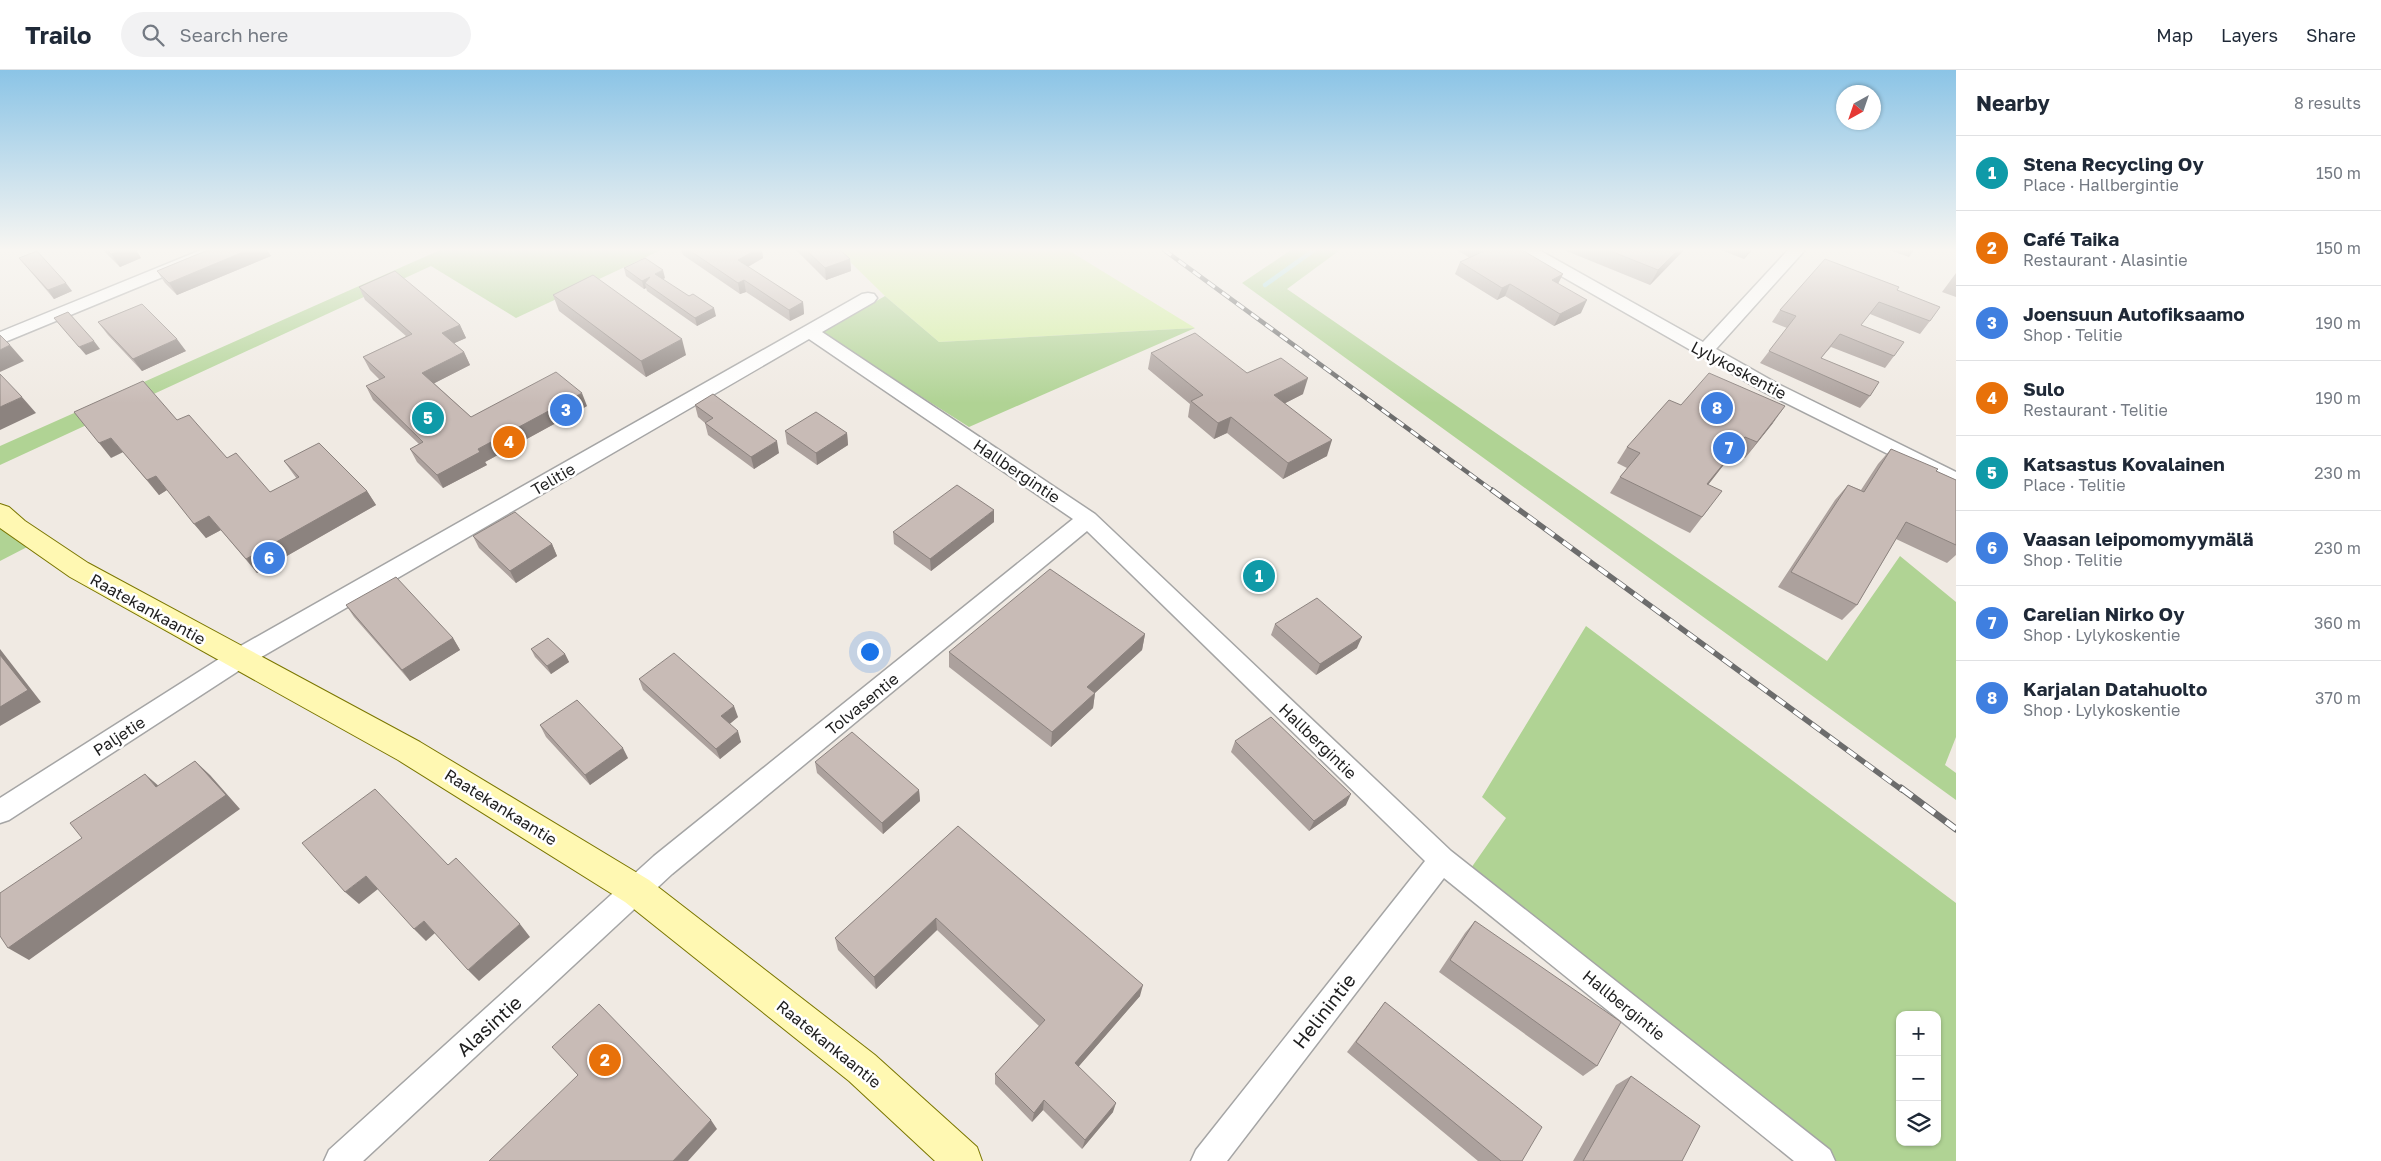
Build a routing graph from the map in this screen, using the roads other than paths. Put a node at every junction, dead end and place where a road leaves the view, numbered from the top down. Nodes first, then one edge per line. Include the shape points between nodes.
1 (91, 301) edge
2 (863, 301) edge
3 (1615, 301) edge
4 (1750, 301) edge
5 (810, 332) junction
6 (0, 338) edge
7 (1704, 352) junction
8 (1956, 481) edge
9 (0, 513) edge
10 (1088, 519) junction
11 (238, 659) junction
12 (0, 812) edge
13 (1442, 860) junction
14 (638, 891) junction
15 (340, 1161) edge
16 (963, 1161) edge
17 (1207, 1161) edge
18 (1819, 1161) edge

1 - 6 street
2 - 5 street, Telitie
3 - 7 street, Lylykoskentie
4 - 7 street
5 - 10 street, Hallbergintie
5 - 11 street, Telitie
7 - 8 street, Lylykoskentie
9 - 11 main road, Raatekankaantie via 16,528 79,570
10 - 13 street, Hallbergintie
10 - 14 street, Tolvasentie via 663,865
11 - 12 street, Paljetie
11 - 14 main road, Raatekankaantie via 409,751
13 - 17 street, Helinintie
13 - 18 street, Hallbergintie
14 - 15 street, Alasintie
14 - 16 main road, Raatekankaantie via 862,1068

